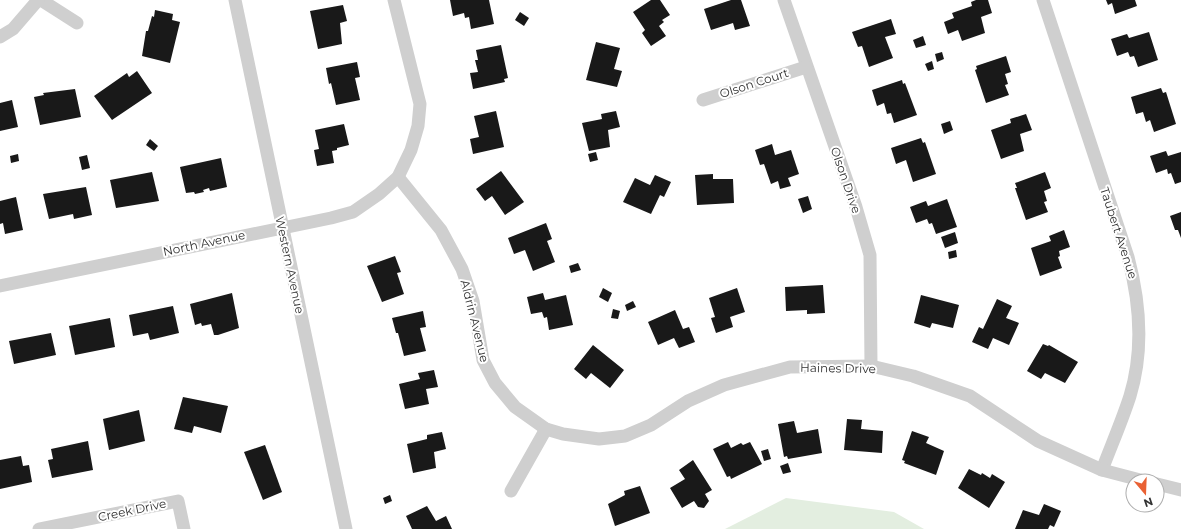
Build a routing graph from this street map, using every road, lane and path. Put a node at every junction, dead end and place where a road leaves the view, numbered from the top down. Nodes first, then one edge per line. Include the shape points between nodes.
1 (37, 0) edge
2 (42, 0) edge
3 (235, 0) edge
4 (394, 0) edge
5 (784, 0) edge
6 (1042, 0) edge
7 (77, 23) dead end
8 (0, 37) edge
9 (806, 67) junction
10 (703, 100) dead end
11 (398, 177) junction
12 (282, 228) junction
13 (0, 286) edge
14 (871, 366) junction
15 (546, 429) junction
16 (1102, 470) junction
17 (1125, 476) edge
18 (1165, 486) edge
19 (1181, 490) edge
20 (511, 491) dead end
21 (40, 529) edge
22 (184, 529) edge
23 (346, 529) edge

1 - 8 street via 13,29
2 - 7 street
3 - 12 street, Western Avenue
4 - 11 street via 420,104 418,126 411,150
5 - 9 street, Olson Drive
6 - 16 street, Taubert Avenue via 1128,257 1136,288 1140,324 1137,360 1130,394
9 - 10 street, Olson Court
9 - 14 street, Olson Drive via 856,207 870,255
11 - 12 street, North Avenue via 353,212
11 - 15 street, Aldrin Avenue via 441,230 462,269 473,301 483,360 495,383 515,407
12 - 13 street, North Avenue
12 - 23 street, Western Avenue
14 - 15 street, Haines Drive via 790,367 731,383 688,401 651,425 626,436 599,439
14 - 16 street, Haines Drive via 913,376 970,396 1038,441
15 - 20 street
16 - 17 street, Haines Drive
18 - 19 street
21 - 22 street, Creek Drive via 178,500

